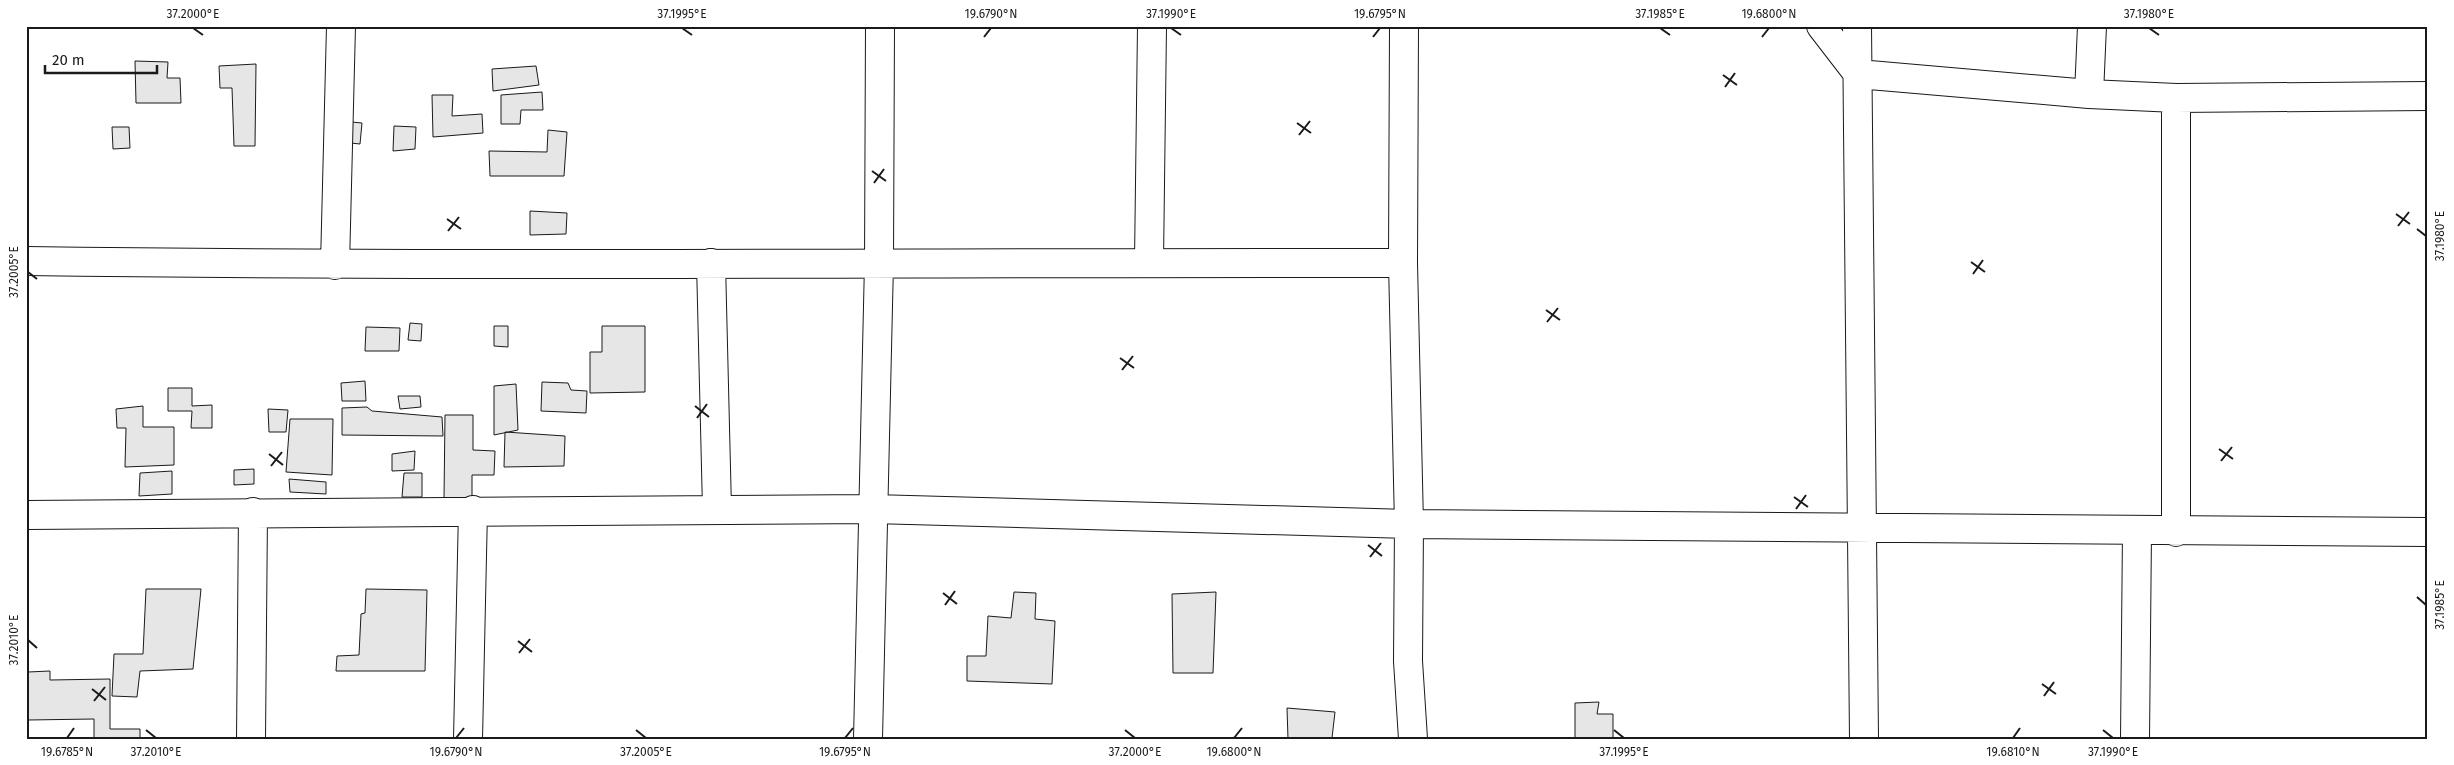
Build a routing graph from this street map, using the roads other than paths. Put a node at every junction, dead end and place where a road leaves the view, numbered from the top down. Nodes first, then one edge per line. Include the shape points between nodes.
1 (341, 26) edge
2 (880, 26) edge
3 (1152, 26) edge
4 (1404, 26) edge
5 (1821, 26) edge
6 (1857, 26) edge
7 (2092, 26) edge
8 (1858, 74) junction
9 (2089, 94) junction
10 (2428, 96) edge
11 (2176, 98) junction
12 (26, 261) edge
13 (1149, 262) junction
14 (711, 263) junction
15 (1404, 263) junction
16 (879, 264) junction
17 (335, 265) junction
18 (718, 509) junction
19 (873, 509) junction
20 (473, 510) junction
21 (253, 512) junction
22 (26, 515) edge
23 (1409, 524) junction
24 (1863, 529) junction
25 (2137, 531) junction
26 (2176, 532) junction
27 (2428, 532) edge
28 (251, 739) edge
29 (468, 739) edge
30 (868, 739) edge
31 (1413, 739) edge
32 (1864, 739) edge
33 (2135, 739) edge

1 - 17 street
2 - 16 street
3 - 13 street
4 - 15 street
5 - 8 street
6 - 8 street
7 - 9 street
8 - 9 street
8 - 24 street
9 - 11 street
10 - 11 street
11 - 26 street
12 - 17 street
13 - 15 street
13 - 16 street
14 - 16 street
14 - 17 street
14 - 18 street
15 - 23 street
16 - 19 street
18 - 19 street
18 - 20 street
19 - 23 street
19 - 30 street
20 - 21 street
20 - 29 street
21 - 22 street
21 - 28 street
23 - 24 street
23 - 31 street via 1408,660
24 - 25 street
24 - 32 street
25 - 26 street
25 - 33 street
26 - 27 street

